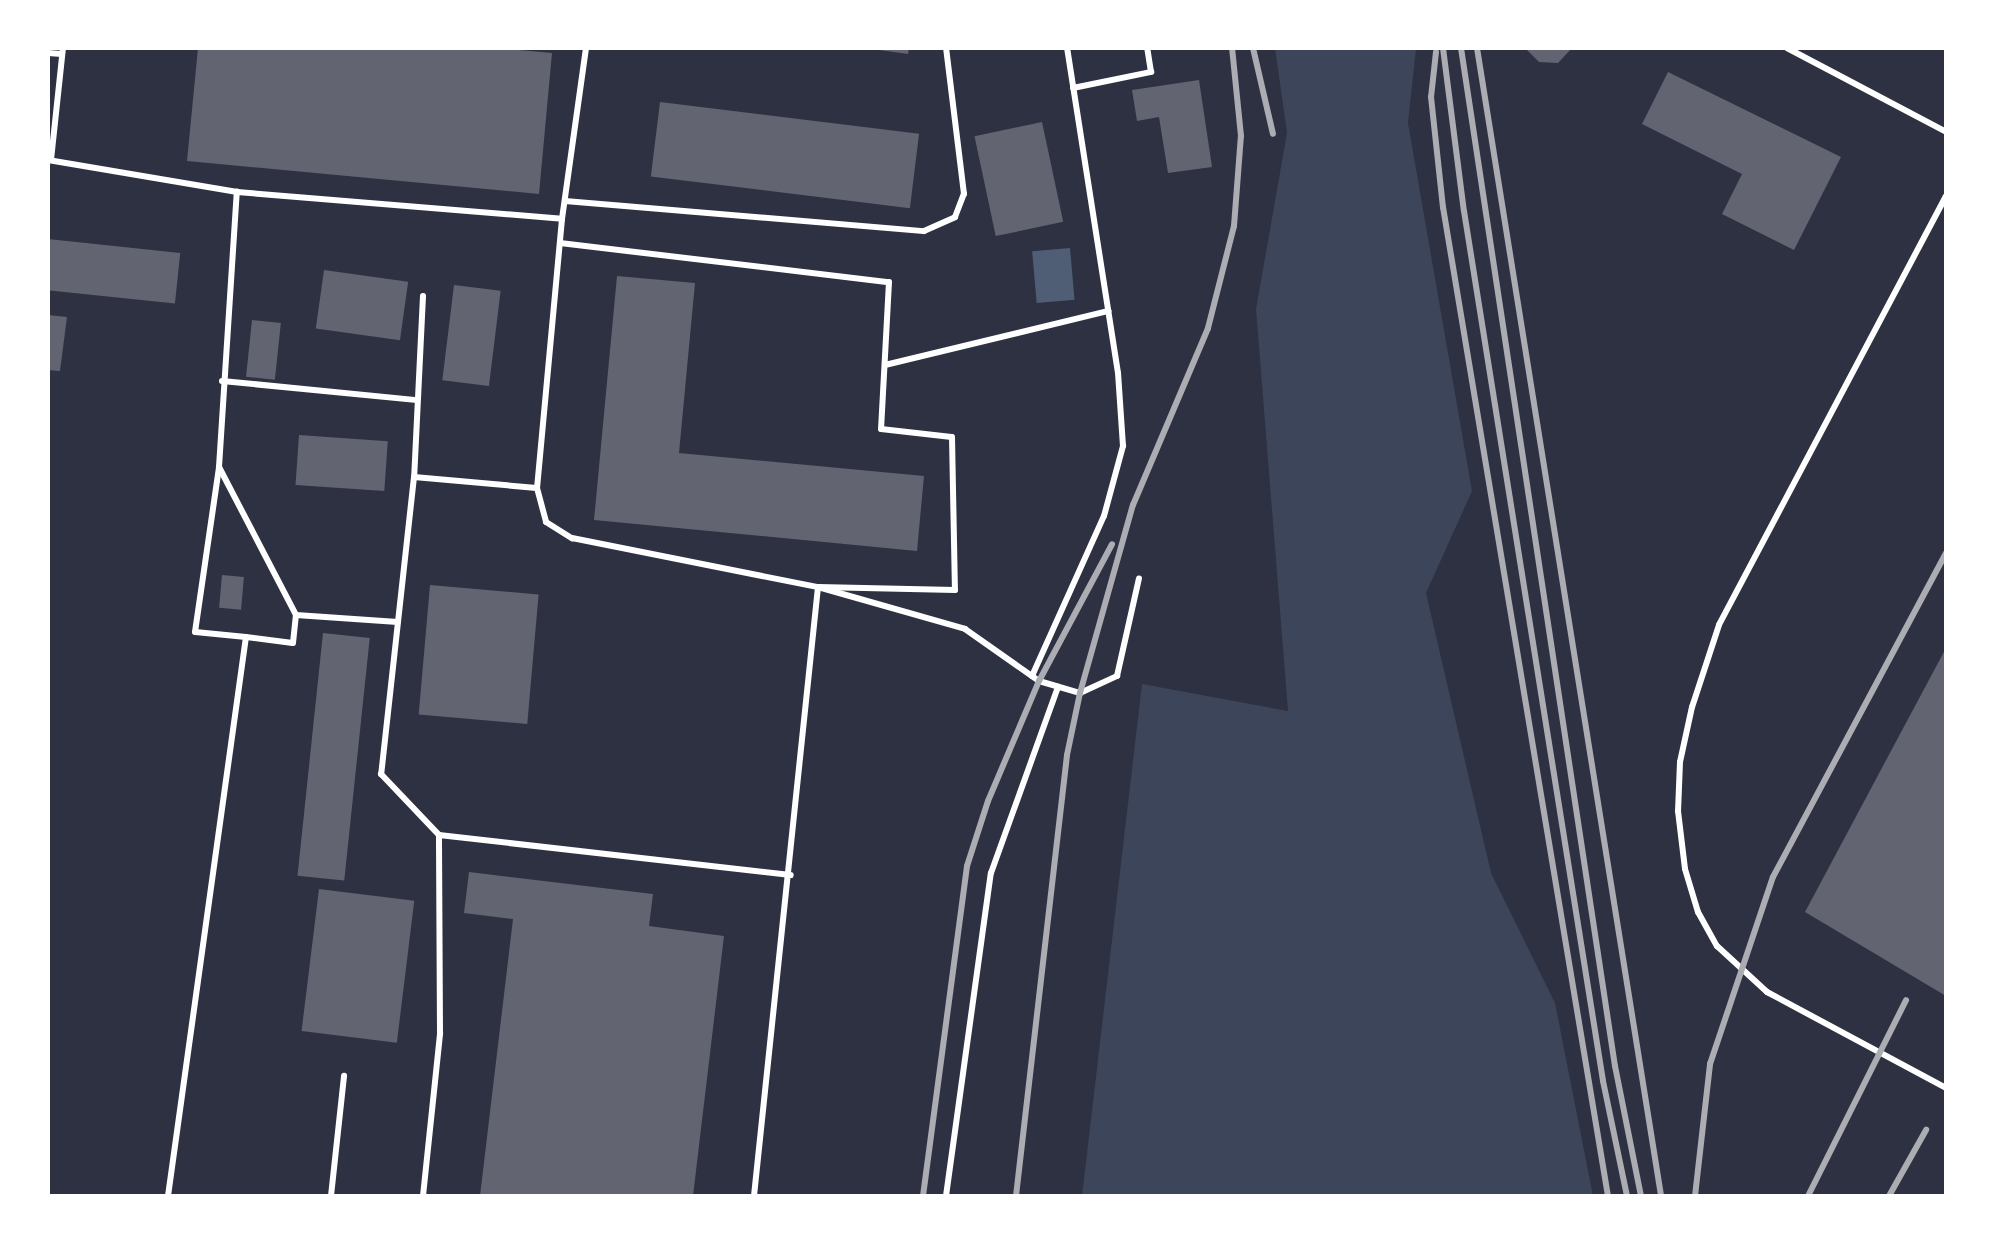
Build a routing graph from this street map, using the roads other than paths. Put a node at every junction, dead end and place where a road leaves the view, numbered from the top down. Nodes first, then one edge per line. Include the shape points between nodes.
1 (586, 48) edge
2 (946, 48) edge
3 (1067, 48) edge
4 (1147, 48) edge
5 (1787, 48) edge
6 (63, 51) edge
7 (48, 53) edge
8 (1073, 88) junction
9 (1946, 132) edge
10 (50, 160) edge
11 (237, 192) junction
12 (1946, 196) edge
13 (565, 201) junction
14 (562, 219) junction
15 (560, 243) junction
16 (423, 296) dead end
17 (1109, 311) junction
18 (885, 365) junction
19 (222, 381) junction
20 (417, 400) junction
21 (219, 467) junction
22 (414, 477) junction
23 (537, 488) junction
24 (1139, 578) dead end
25 (818, 587) junction
26 (296, 615) junction
27 (398, 622) junction
28 (246, 637) junction
29 (1032, 676) junction
30 (1058, 687) junction
31 (439, 835) junction
32 (791, 875) junction
33 (344, 1076) dead end
34 (1946, 1088) edge
35 (168, 1196) edge
36 (331, 1196) edge
37 (423, 1196) edge
38 (754, 1196) edge
39 (946, 1196) edge

1 - 13 lane
2 - 13 lane via 964,194 955,217 924,231
3 - 8 lane
4 - 8 lane via 1151,72
5 - 9 lane
6 - 7 lane
6 - 10 lane
8 - 17 lane
10 - 11 lane
11 - 14 lane
11 - 19 lane
12 - 34 lane via 1719,625 1692,707 1680,762 1678,811 1685,869 1698,912 1717,946 1767,992
13 - 14 lane
14 - 15 lane
15 - 18 lane via 889,282
15 - 23 lane
16 - 20 lane
17 - 18 lane
17 - 29 lane via 1123,446 1104,516
18 - 25 lane via 881,429 952,437 955,590
19 - 20 lane
19 - 21 lane
20 - 22 lane
21 - 26 lane
21 - 28 lane via 195,632
22 - 23 lane
22 - 27 lane
23 - 25 lane via 546,522 572,538
24 - 30 lane via 1117,676 1080,693
25 - 29 lane via 965,629
25 - 32 lane
26 - 27 lane
26 - 28 lane via 293,643
27 - 31 lane via 381,774
28 - 35 lane
29 - 30 lane
30 - 39 lane via 991,873
31 - 32 lane
31 - 37 lane via 440,1033
32 - 38 lane
33 - 36 lane

